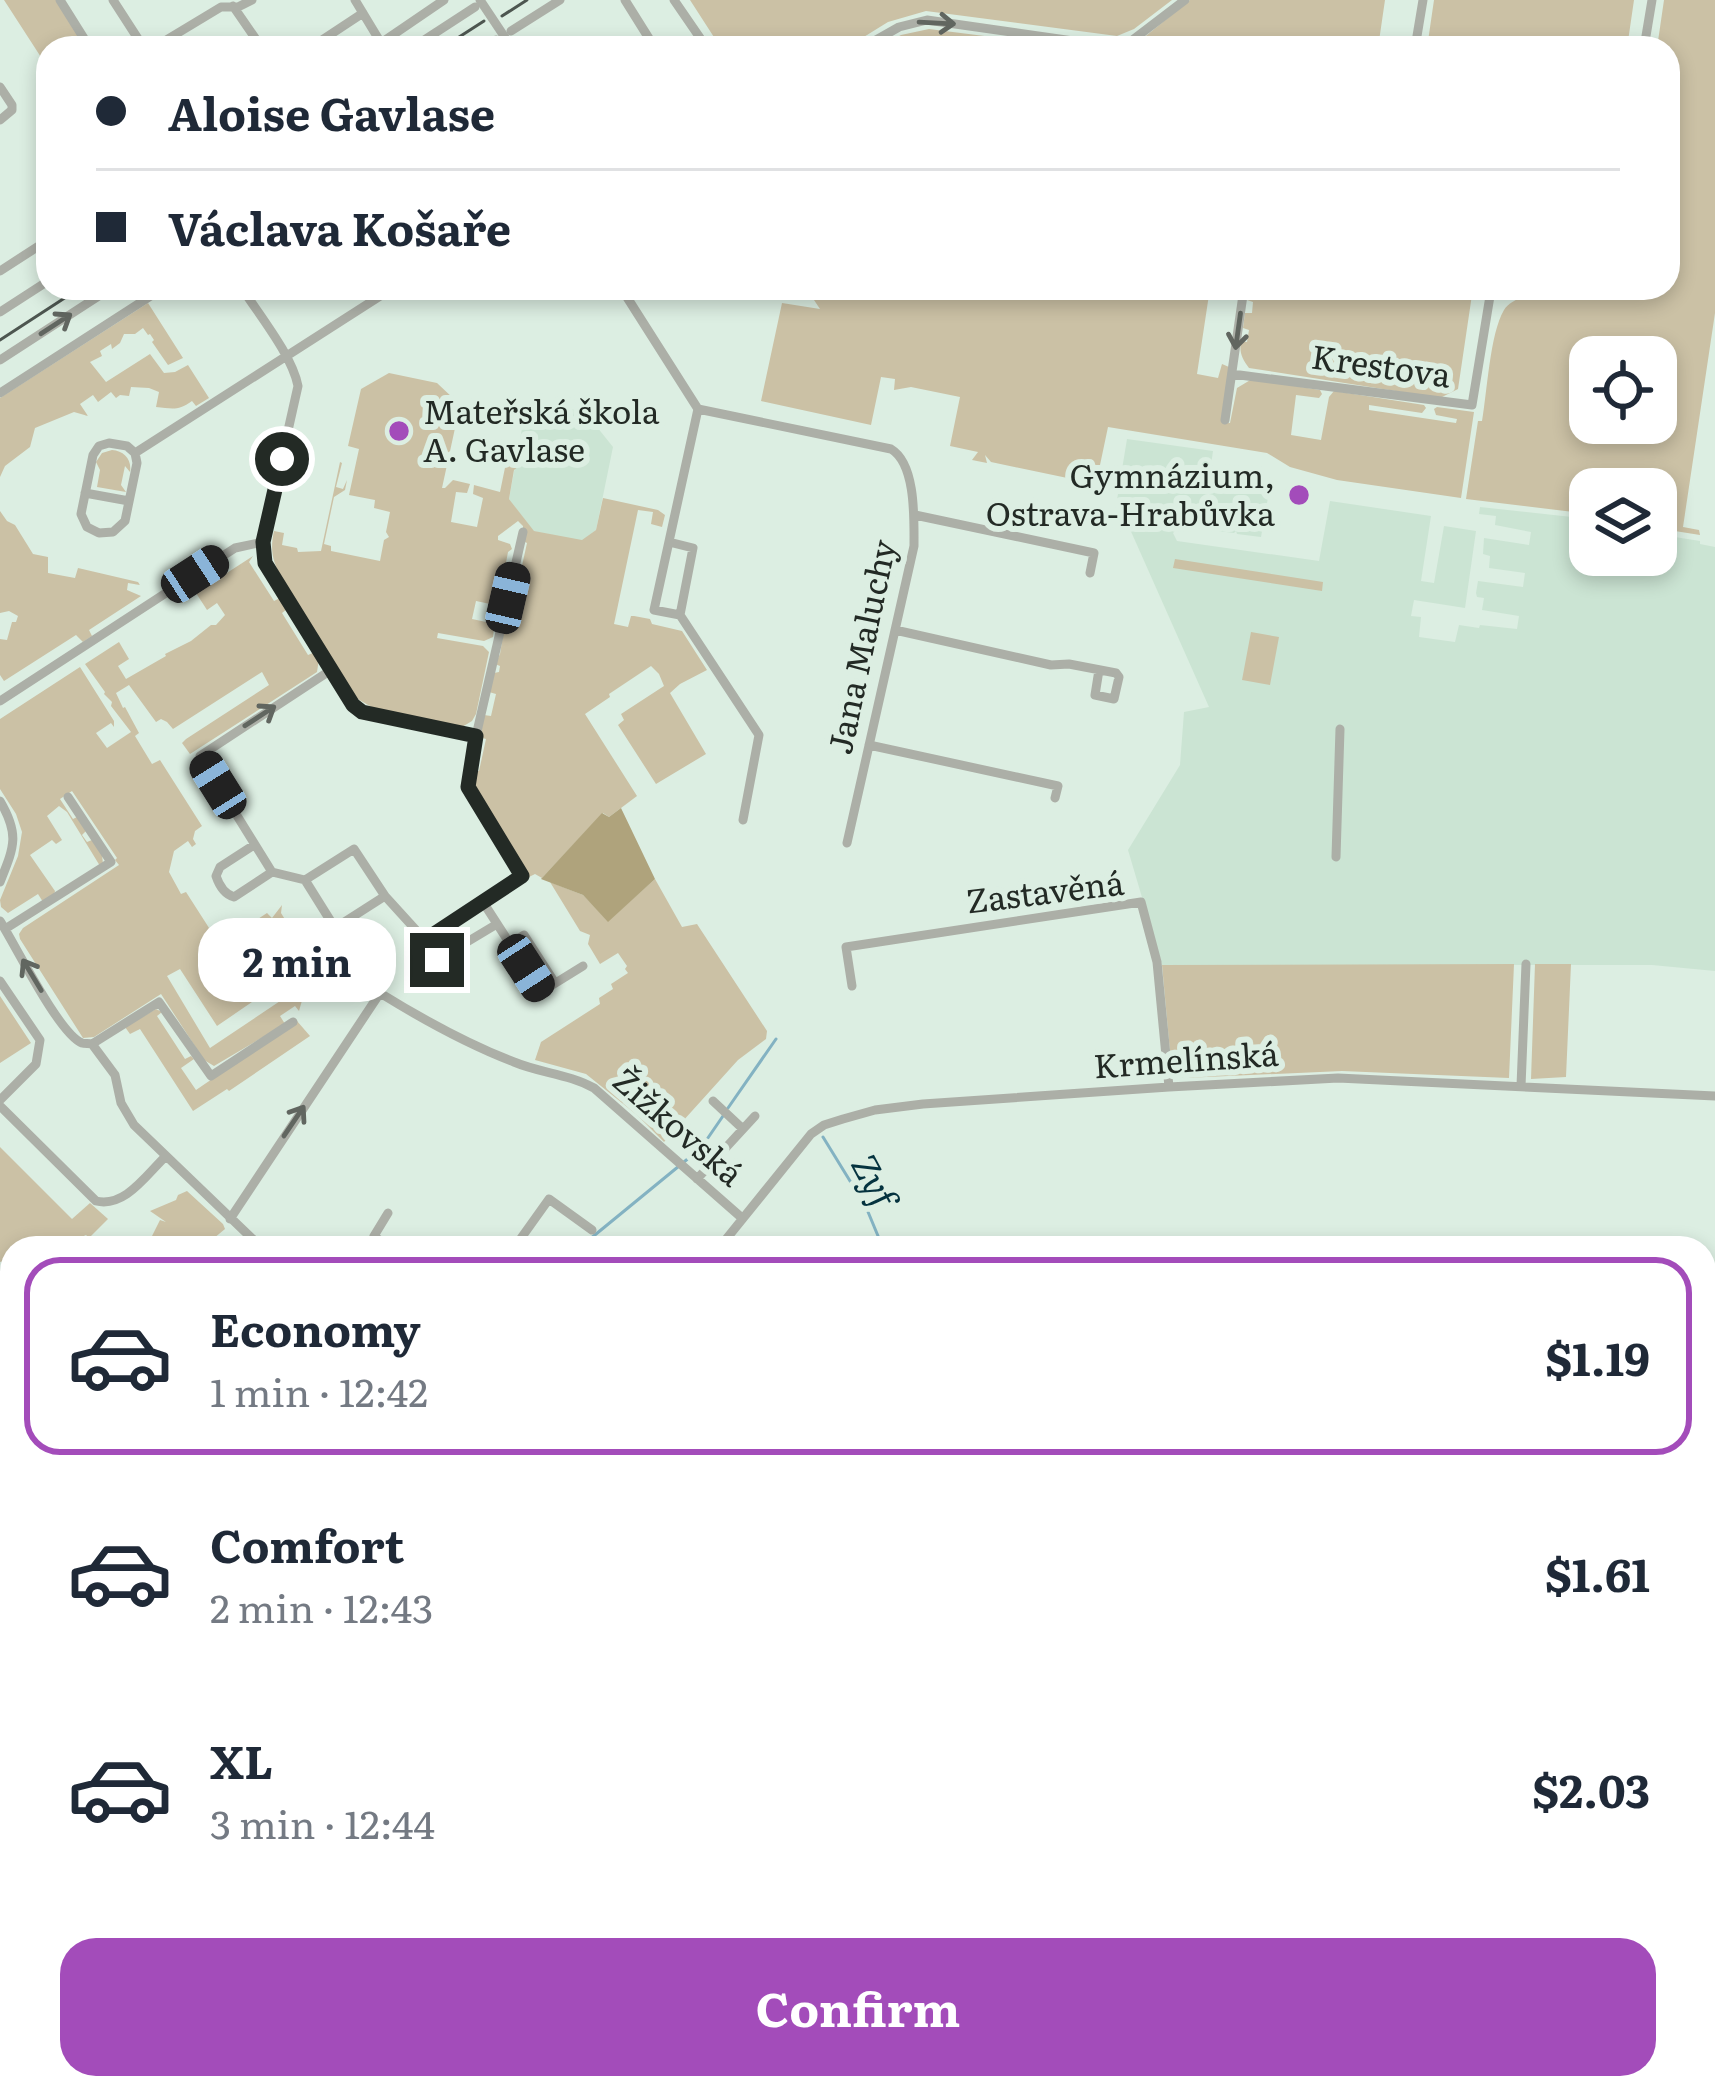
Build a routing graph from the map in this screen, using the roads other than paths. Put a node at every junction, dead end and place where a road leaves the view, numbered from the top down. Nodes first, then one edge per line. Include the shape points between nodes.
1 (59, 0) edge
2 (113, 0) edge
3 (252, 0) edge
4 (355, 0) edge
5 (444, 0) edge
6 (560, 0) edge
7 (625, 0) edge
8 (674, 0) edge
9 (1185, 0) edge
10 (1423, 0) edge
11 (1652, 0) edge
12 (477, 4) edge
13 (233, 6) junction
14 (363, 13) junction
15 (511, 31) dead end
16 (82, 36) edge
17 (139, 36) edge
18 (169, 36) edge
19 (254, 36) edge
20 (335, 36) edge
21 (373, 36) edge
22 (390, 36) edge
23 (430, 36) edge
24 (502, 36) edge
25 (648, 36) edge
26 (698, 36) edge
27 (883, 36) edge
28 (1032, 36) edge
29 (1138, 36) edge
30 (1417, 36) edge
31 (1646, 36) edge
32 (0, 87) edge
33 (0, 120) edge
34 (36, 248) edge
35 (0, 271) edge
36 (36, 289) edge
37 (92, 300) edge
38 (144, 300) edge
39 (250, 300) edge
40 (374, 300) edge
41 (629, 300) edge
42 (1242, 300) edge
43 (1489, 300) edge
44 (0, 309) edge
45 (285, 356) junction
46 (0, 360) edge
47 (1232, 374) junction
48 (0, 393) edge
49 (698, 409) junction
50 (1225, 421) dead end
51 (135, 453) junction
52 (86, 493) junction
53 (129, 501) junction
54 (915, 515) junction
55 (523, 532) dead end
56 (263, 542) junction
57 (670, 542) junction
58 (1090, 573) dead end
59 (680, 615) junction
60 (895, 630) junction
61 (331, 670) junction
62 (1099, 670) dead end
63 (0, 681) edge
64 (4, 698) edge
65 (1340, 728) dead end
66 (476, 736) junction
67 (869, 746) junction
68 (68, 797) dead end
69 (1055, 798) dead end
70 (0, 801) edge
71 (743, 820) dead end
72 (847, 843) dead end
73 (254, 844) junction
74 (1336, 857) dead end
75 (272, 872) junction
76 (305, 880) junction
77 (0, 882) edge
78 (385, 896) junction
79 (483, 902) junction
80 (497, 924) junction
81 (3, 925) edge
82 (843, 931) dead end
83 (425, 940) junction
84 (846, 947) junction
85 (1526, 964) dead end
86 (583, 966) dead end
87 (0, 981) edge
88 (852, 986) dead end
89 (59, 1021) junction
90 (293, 1022) dead end
91 (40, 1040) junction
92 (92, 1044) junction
93 (1521, 1086) junction
94 (1168, 1087) junction
95 (1715, 1096) edge
96 (712, 1101) dead end
97 (0, 1103) edge
98 (755, 1116) dead end
99 (743, 1129) junction
100 (166, 1156) junction
101 (697, 1179) junction
102 (388, 1213) dead end
103 (742, 1218) junction
104 (230, 1219) junction
105 (592, 1230) dead end
106 (249, 1236) edge
107 (373, 1236) edge
108 (522, 1236) edge
109 (728, 1236) edge

1 - 16 street
2 - 17 street
3 - 13 street
4 - 14 street
5 - 22 street
6 - 15 street
7 - 25 street
8 - 26 street
9 - 29 street
10 - 30 street
11 - 31 street
12 - 23 street
12 - 24 street, bridge
13 - 18 street
13 - 19 street
14 - 20 street
14 - 21 street
27 -> 28 street via 927,20
32 - 33 street via 12,105
34 - 35 street
36 - 44 street
46 -> 37 street
38 - 48 street
39 - 45 street
40 - 45 street
41 - 49 street
42 -> 47 street
43 - 47 street, Krestova via 1472,406
45 - 51 street
45 - 56 street via 298,386
47 - 50 street
49 - 54 street, Jana Maluchy via 891,449 904,460
49 - 57 street
51 - 52 street via 99,446
51 - 53 street
52 - 53 street
52 - 53 street via 81,514 99,533 125,521
54 - 58 street via 1094,554
54 - 60 street, Jana Maluchy
55 - 66 street
56 - 61 street via 265,563
56 - 64 street via 235,548
57 - 59 street via 693,548
57 - 59 street via 654,610
59 - 71 street via 759,735
60 - 62 street
60 - 67 street, Jana Maluchy
61 - 66 street via 362,712
73 -> 61 street via 200,755
63 - 64 street
65 - 74 street
66 - 79 street via 468,787 522,876
67 - 69 street via 1058,785
67 - 72 street, Jana Maluchy
68 - 81 street via 111,862
70 - 77 street via 15,835
73 - 75 street
73 - 75 street via 220,867 221,886 234,897
75 - 76 street
76 - 78 street via 354,849
76 - 78 street via 334,928
78 - 83 street
79 - 80 street
79 - 83 street
80 - 83 street via 437,960
80 - 86 street via 541,992
89 -> 81 street
82 - 84 street
84 - 88 street
84 - 94 street, Zastavěná via 1141,902 1157,962
85 - 93 street
87 - 91 street
89 - 91 street
89 - 92 street
90 - 92 street via 211,1076 158,1002
91 - 97 street via 36,1064
92 - 100 street via 115,1075 126,1115
93 - 94 street, Krmelínská via 1338,1078
93 - 95 street, Krmelínská
94 - 103 street, Krmelínská via 922,1104 843,1118 811,1134
96 - 99 street
97 - 100 street via 96,1201 120,1200
98 - 99 street
99 - 101 street
100 - 104 street
101 - 103 street, Žižkovská
104 -> 101 street, Žižkovská via 380,993 481,1048 594,1088
102 - 107 street
103 - 109 street, Krmelínská
104 - 106 street
105 - 108 street via 548,1199

